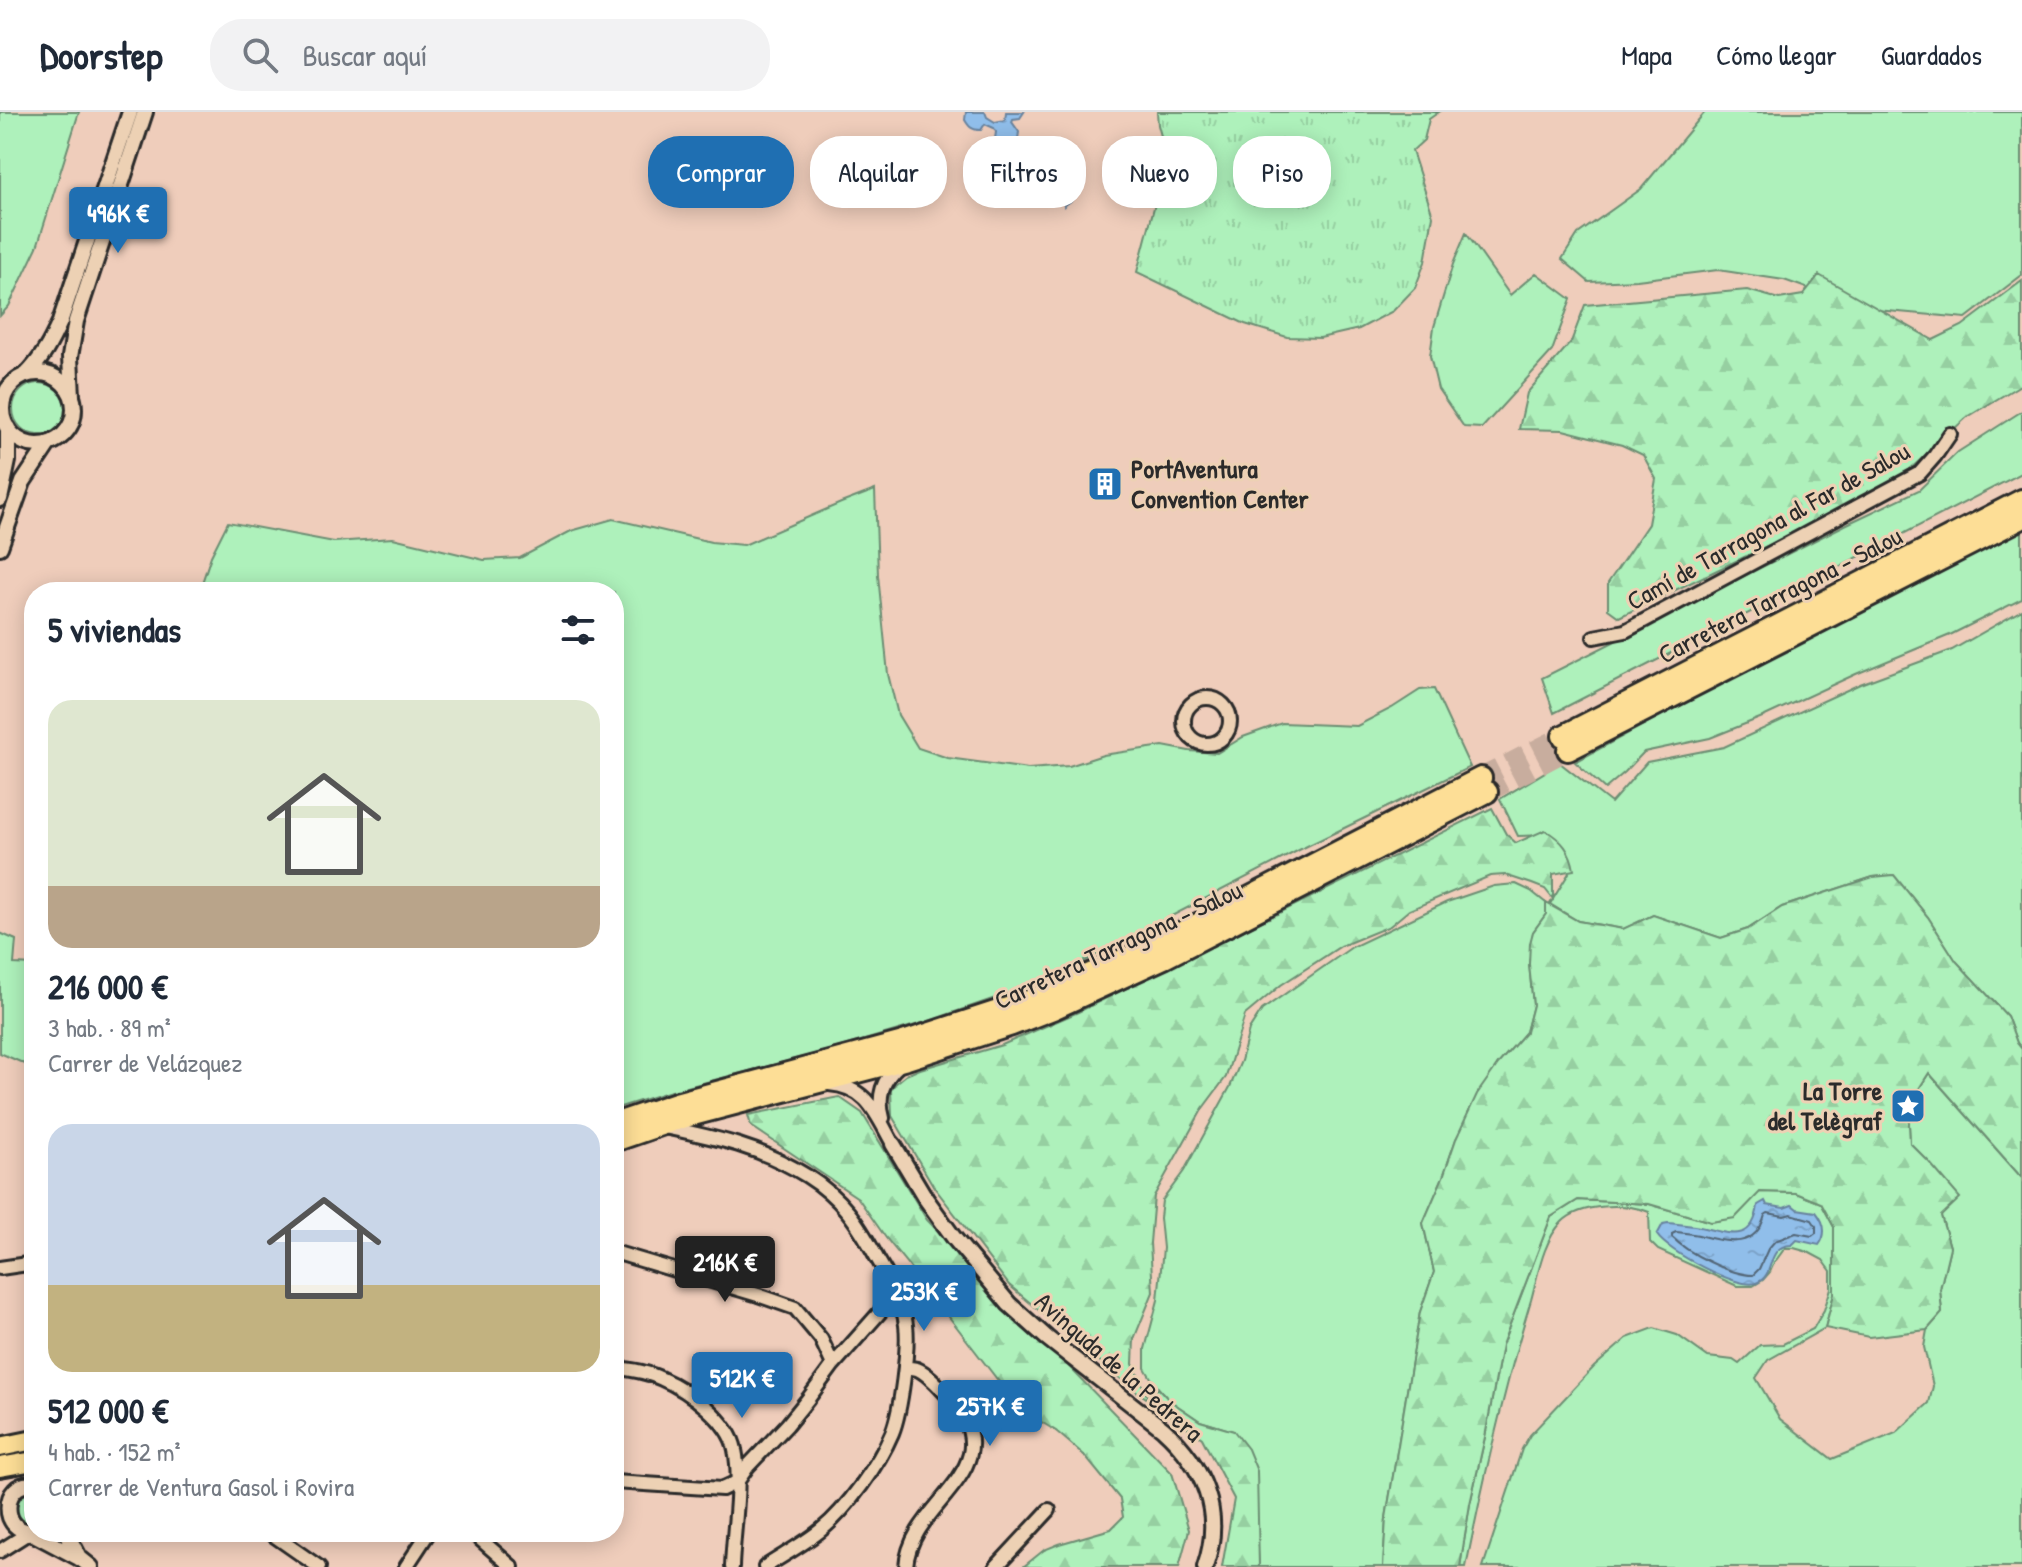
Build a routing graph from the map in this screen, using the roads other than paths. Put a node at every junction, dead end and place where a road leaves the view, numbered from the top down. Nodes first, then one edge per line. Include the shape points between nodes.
1 (130, 112) edge
2 (145, 112) edge
3 (26, 375) junction
4 (72, 396) junction
5 (8, 428) junction
6 (1950, 434) dead end
7 (49, 443) junction
8 (0, 499) edge
9 (2022, 500) edge
10 (2022, 518) edge
11 (0, 547) edge
12 (1594, 637) dead end
13 (907, 1059) junction
14 (818, 1083) junction
15 (716, 1109) junction
16 (624, 1121) edge
17 (657, 1126) junction
18 (624, 1138) edge
19 (723, 1139) junction
20 (893, 1144) junction
21 (624, 1255) edge
22 (24, 1264) edge
23 (0, 1268) edge
24 (897, 1293) junction
25 (833, 1365) junction
26 (905, 1368) junction
27 (624, 1369) edge
28 (24, 1442) edge
29 (0, 1447) edge
30 (0, 1457) edge
31 (24, 1459) edge
32 (24, 1460) edge
33 (0, 1467) edge
34 (24, 1469) edge
35 (737, 1482) junction
36 (624, 1483) edge
37 (24, 1484) edge
38 (3, 1509) edge
39 (1049, 1510) dead end
40 (24, 1530) edge
41 (24, 1536) edge
42 (51, 1542) edge
43 (72, 1542) edge
44 (283, 1542) edge
45 (422, 1542) edge
46 (483, 1542) edge
47 (0, 1551) edge
48 (86, 1563) edge
49 (319, 1567) edge
50 (406, 1567) edge
51 (512, 1567) edge
52 (732, 1567) edge
53 (765, 1567) edge
54 (906, 1567) edge
55 (996, 1567) edge
56 (1205, 1567) edge

1 - 3 street via 60,322 48,349
2 - 4 street via 76,321 70,357
3 - 4 street via 54,376
3 - 5 street via 3,398
4 - 7 street via 71,425
5 - 7 street via 23,441
5 - 8 street
6 - 12 street, Camí de Tarragona al Far de Salou via 1920,473 1625,631
7 - 11 street via 23,482
9 - 10 highway, Carretera Tarragona - Salou via 1566,743
13 - 14 highway, Carretera Tarragona - Salou
13 - 16 highway, Carretera Tarragona - Salou via 1053,1009 1164,958 1484,785 1159,944 1029,1001
13 - 20 street, Avinguda de la Pedrera via 880,1090
14 - 15 highway, Carretera Tarragona - Salou
14 - 20 street, Avinguda de la Pedrera via 840,1084 862,1096
15 - 17 highway, Carretera Tarragona - Salou
15 - 19 street via 710,1126
17 - 18 highway, Carretera Tarragona - Salou
17 - 19 street
19 - 24 street via 787,1164 828,1191 851,1214
20 - 56 street, Avinguda de la Pedrera via 954,1238 1009,1304 1181,1445 1204,1483 1210,1505 1212,1531
21 - 25 street via 795,1308 821,1339
22 - 23 street
24 - 25 street
24 - 26 street via 906,1326
25 - 35 street
26 - 53 street via 892,1434 867,1477 822,1529
26 - 54 street via 917,1369 949,1397 967,1423 972,1447 958,1478 915,1535
27 - 35 street via 662,1379 724,1425 735,1447
28 - 29 main road
30 - 31 street
32 - 33 main road
34 - 38 street
35 - 36 street via 722,1489
35 - 52 street
37 - 38 street via 16,1487
38 - 40 street via 17,1530
39 - 55 street
41 - 47 street
42 - 48 street
43 - 48 street
44 - 49 street
45 - 50 street
46 - 51 street

